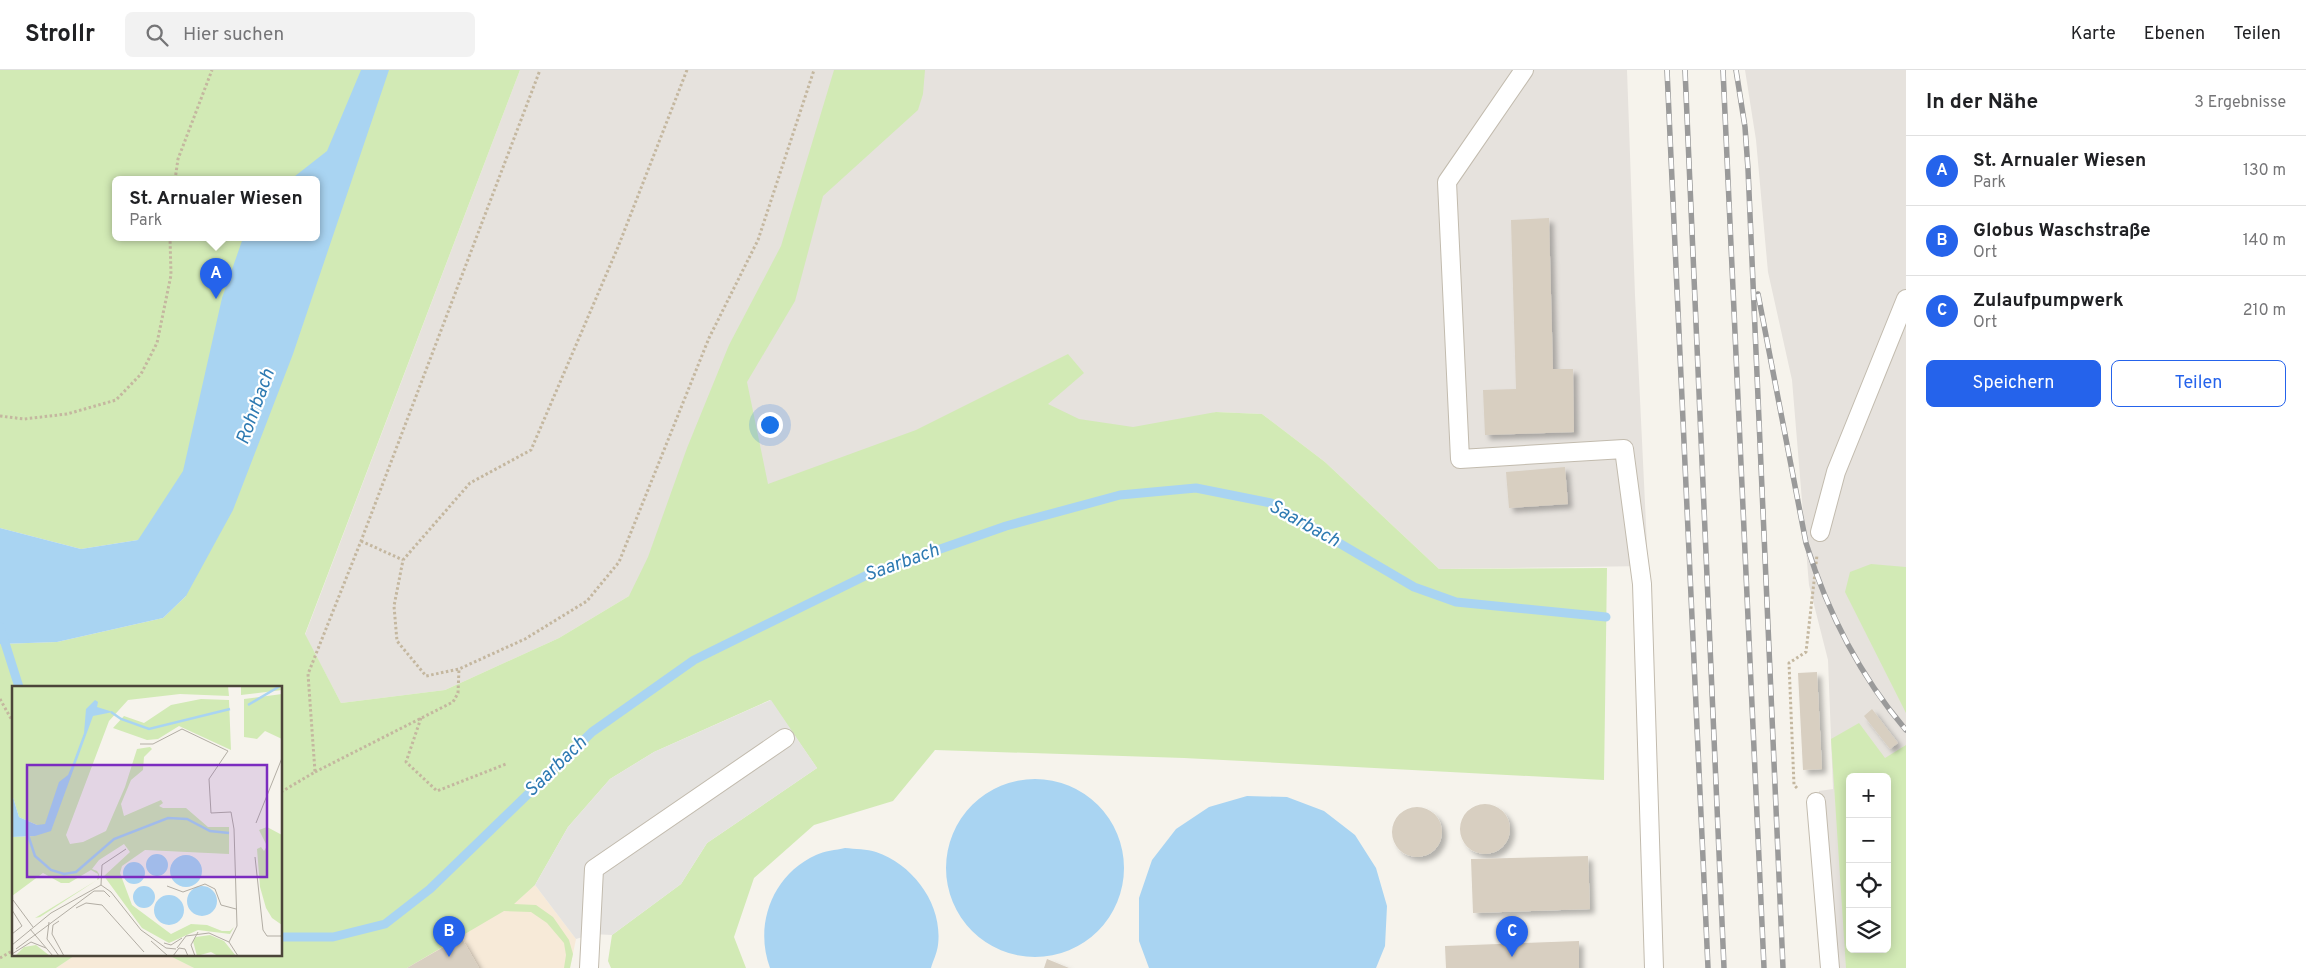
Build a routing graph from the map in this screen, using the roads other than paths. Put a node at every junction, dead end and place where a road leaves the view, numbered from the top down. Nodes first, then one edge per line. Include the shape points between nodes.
1 (1524, 70) edge
2 (1906, 299) edge
3 (1820, 532) road end
4 (785, 738) dead end
5 (1816, 802) road end
6 (589, 968) edge
7 (1654, 968) edge
8 (1830, 968) edge

1 - 7 lane via 1447,182 1460,459 1624,449 1642,584
2 - 3 lane via 1836,472
4 - 6 lane via 594,870
5 - 8 lane

